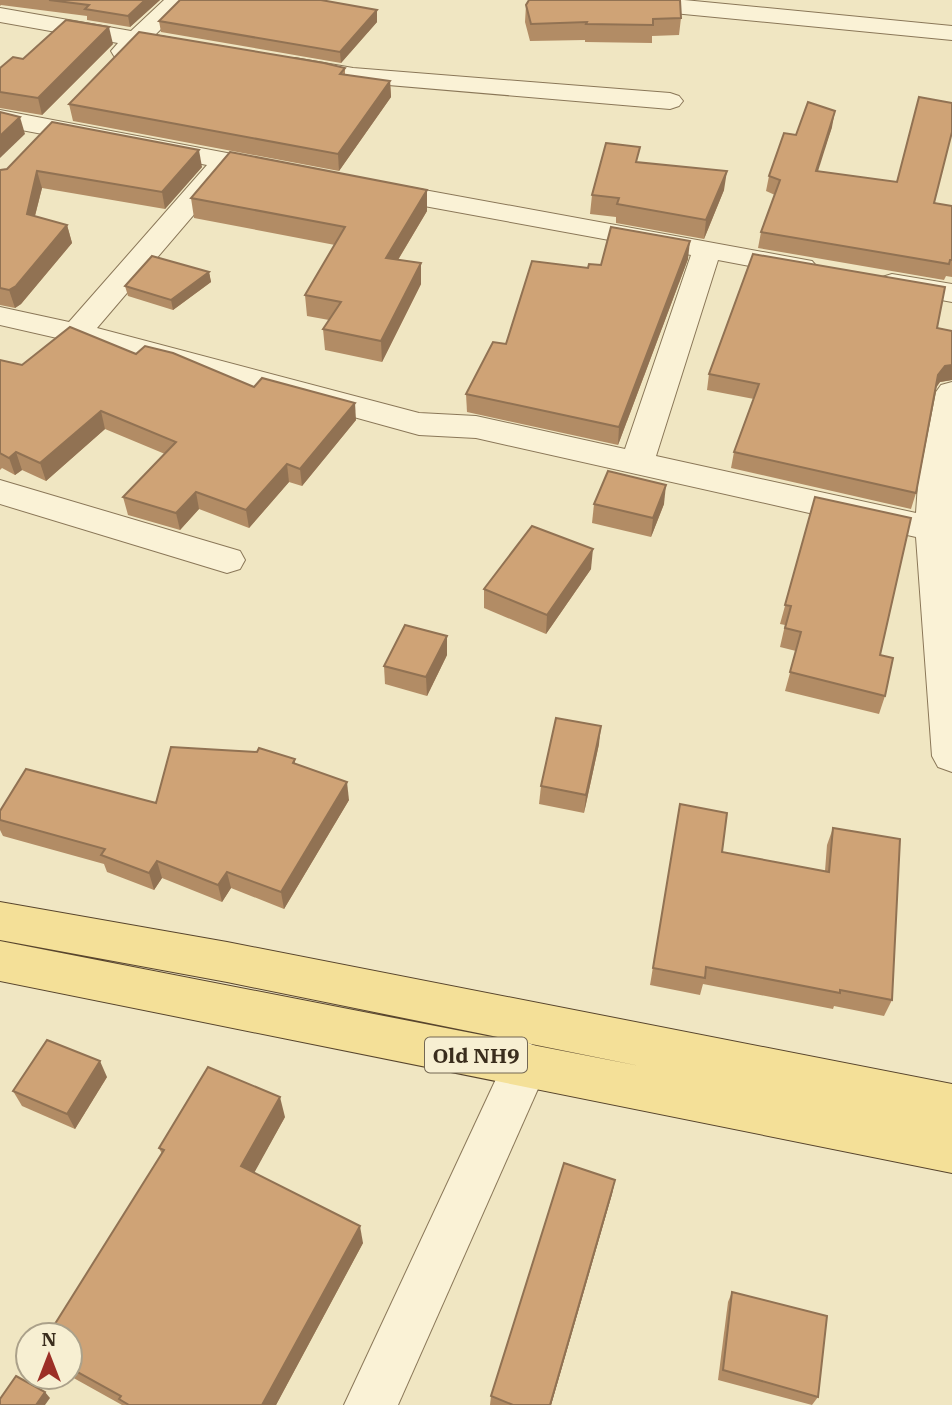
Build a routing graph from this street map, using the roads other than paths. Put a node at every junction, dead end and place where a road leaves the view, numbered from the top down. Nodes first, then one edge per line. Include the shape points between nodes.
1 (178, 0) edge
2 (611, 0) edge
3 (0, 15) edge
4 (952, 33) edge
5 (135, 39) junction
6 (203, 50) edge
7 (271, 61) edge
8 (106, 69) edge
9 (670, 101) dead end
10 (0, 118) edge
11 (57, 118) junction
12 (29, 148) edge
13 (226, 160) junction
14 (307, 176) edge
15 (347, 184) edge
16 (707, 251) junction
17 (830, 272) edge
18 (870, 279) edge
19 (952, 293) edge
20 (0, 317) edge
21 (76, 332) junction
22 (952, 392) edge
23 (637, 463) junction
24 (0, 492) edge
25 (933, 528) junction
26 (227, 560) dead end
27 (952, 756) edge
28 (0, 920) edge
29 (0, 961) edge
30 (526, 1064) junction
31 (952, 1107) edge
32 (952, 1150) edge
33 (371, 1405) edge

1 - 5 street
2 - 4 street
3 - 5 street
5 - 6 street
5 - 8 street
7 - 9 street via 353,75
10 - 11 street
11 - 12 street
11 - 13 street
13 - 14 street
13 - 21 street
15 - 16 street
16 - 17 street
16 - 23 street
18 - 19 street
20 - 21 street
21 - 23 street via 419,424 476,427
22 - 25 street via 935,484
23 - 25 street
24 - 26 street
25 - 27 street
28 - 31 main road, Old NH9
29 - 30 main road, Old NH9
30 - 32 main road, Old NH9
30 - 33 street

